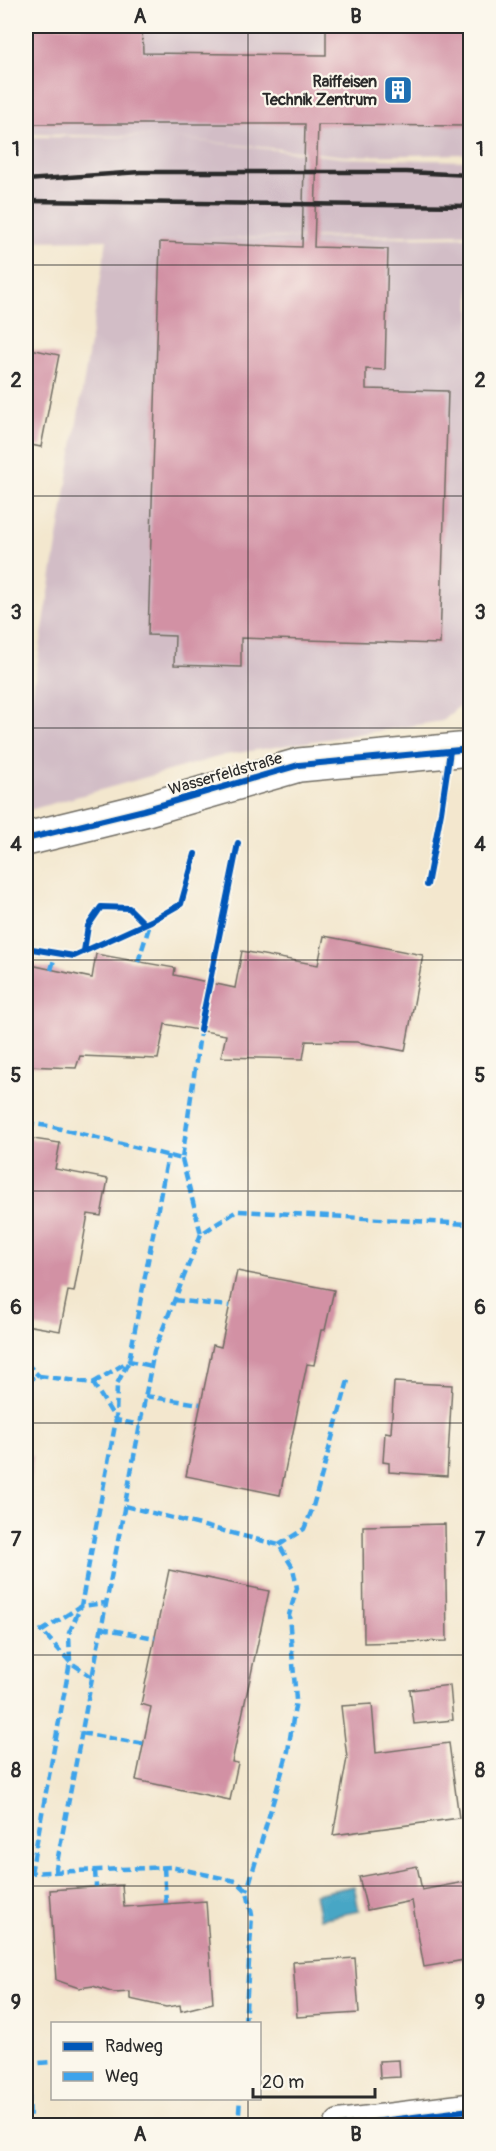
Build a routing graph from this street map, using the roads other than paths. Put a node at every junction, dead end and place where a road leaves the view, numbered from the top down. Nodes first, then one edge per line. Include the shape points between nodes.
1 (471, 748) edge
2 (26, 839) edge
3 (471, 2110) edge
4 (341, 2126) edge

1 - 2 street, Wasserfeldstraße via 299,765
3 - 4 street

